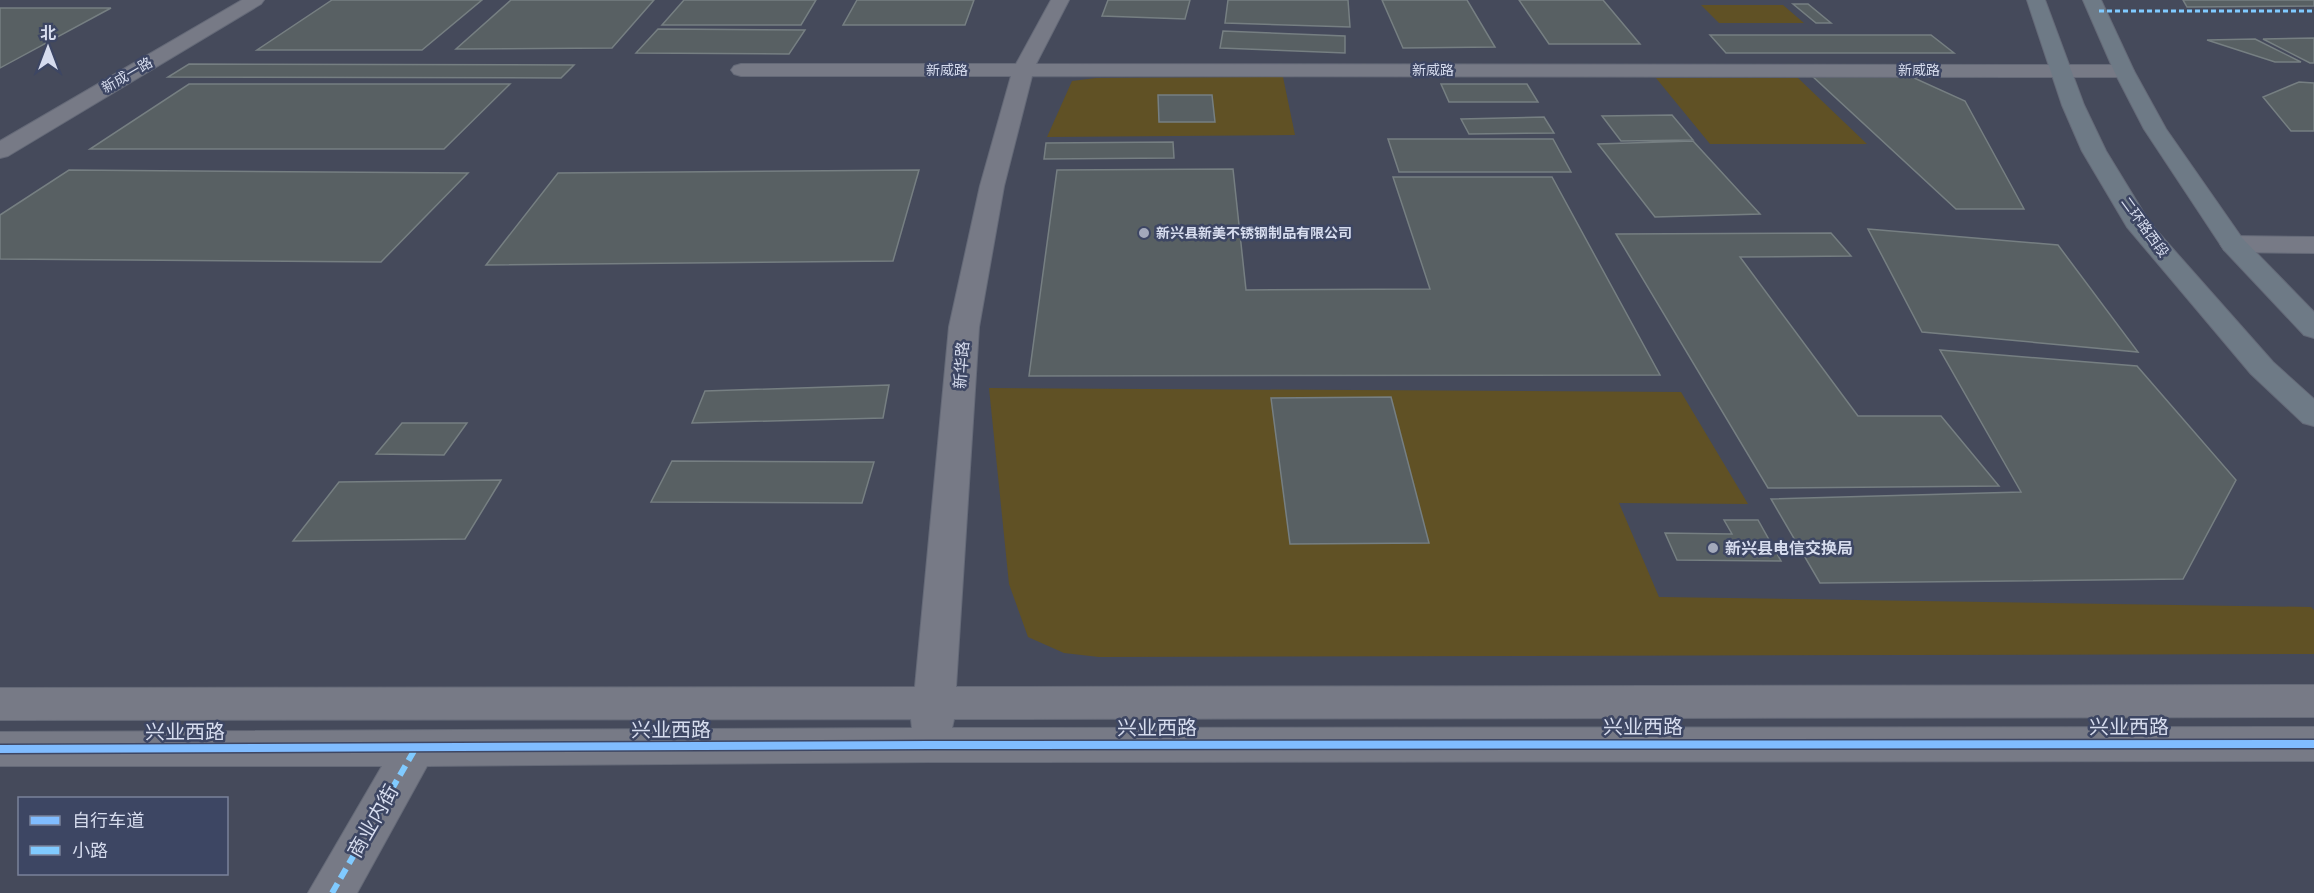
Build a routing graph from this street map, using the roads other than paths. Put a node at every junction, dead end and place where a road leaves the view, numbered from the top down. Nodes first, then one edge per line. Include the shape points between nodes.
1 (240, 0) edge
2 (255, 0) edge
3 (1060, 0) edge
4 (2036, 0) edge
5 (2092, 0) edge
6 (1023, 69) junction
7 (741, 70) dead end
8 (2060, 70) junction
9 (2124, 71) junction
10 (0, 139) edge
11 (0, 151) edge
12 (2233, 244) junction
13 (2314, 245) edge
14 (2314, 329) edge
15 (2314, 416) edge
16 (2314, 700) edge
17 (934, 703) junction
18 (0, 704) edge
19 (2314, 744) edge
20 (930, 745) junction
21 (0, 749) edge
22 (415, 749) junction
23 (332, 893) edge

1 - 10 street, 新成一路
2 - 11 street, 新成一路
3 - 6 street, 新华路
4 - 8 main road, 二环路西段
5 - 9 main road
6 - 7 street, 新威路
6 - 8 street, 新威路
6 - 17 street, 新华路 via 992,186 964,327
8 - 9 street, 新威路
8 - 15 main road, 二环路西段 via 2094,152 2140,227 2262,368
9 - 12 main road via 2155,129
12 - 13 street
12 - 14 main road
16 - 17 street, 兴业西路
17 - 18 street, 兴业西路
17 - 20 street, 新华路
19 - 20 street, 兴业西路
20 - 22 street, 兴业西路
21 - 22 street, 兴业西路
22 - 23 street, 商业内街

